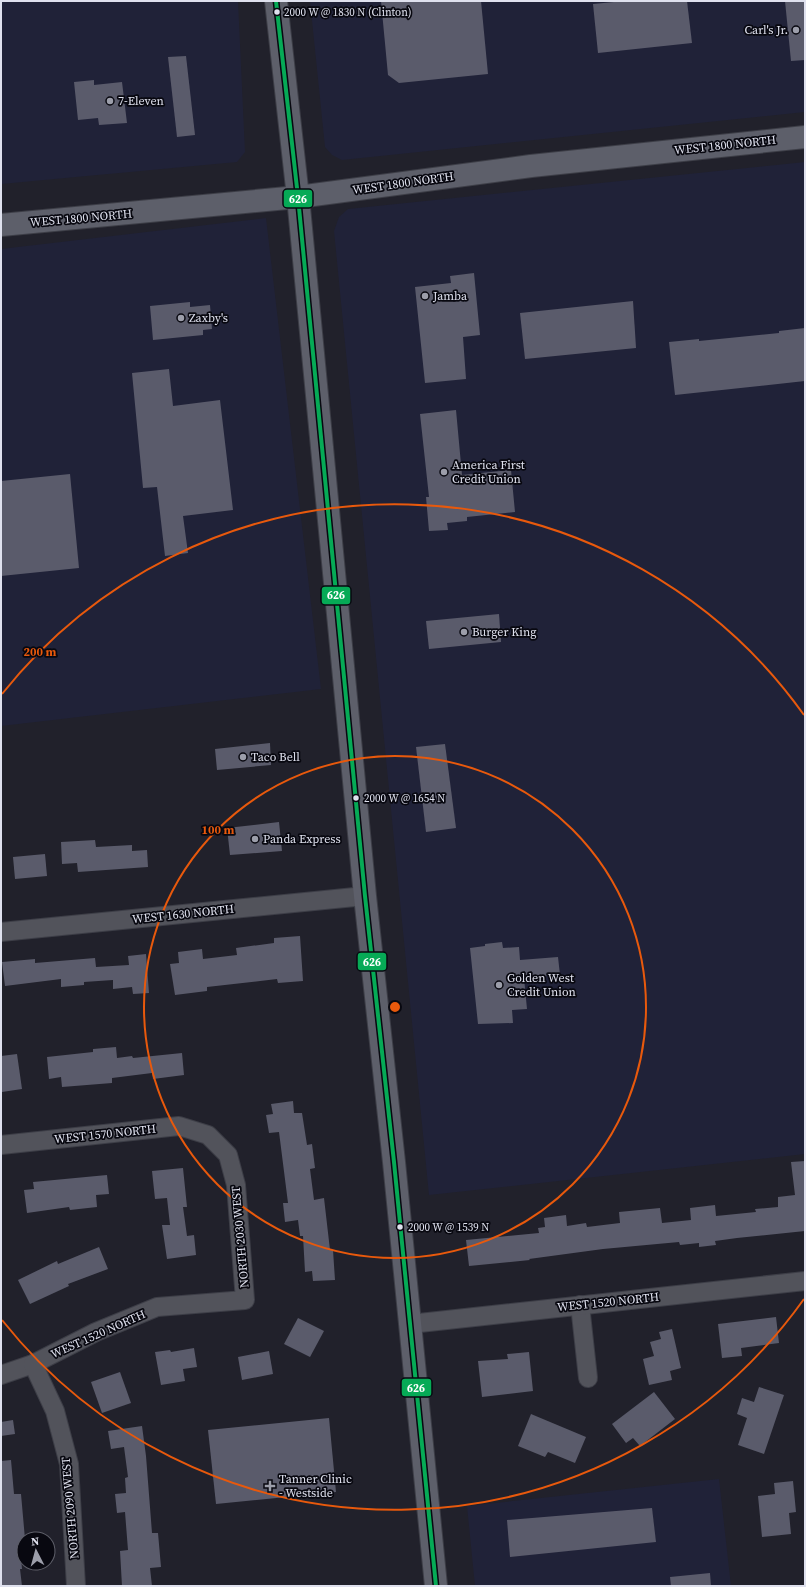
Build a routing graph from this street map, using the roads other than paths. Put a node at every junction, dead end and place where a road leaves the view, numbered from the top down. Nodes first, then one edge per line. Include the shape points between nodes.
1 (276, 1) edge
2 (805, 137) edge
3 (298, 197) junction
4 (1, 225) edge
5 (365, 896) junction
6 (1, 932) edge
7 (208, 1135) joint
8 (1, 1145) edge
9 (805, 1281) edge
10 (245, 1300) joint
11 (580, 1305) junction
12 (410, 1324) junction
13 (33, 1364) junction
14 (1, 1375) edge
15 (588, 1378) dead end
16 (76, 1586) edge
17 (436, 1586) edge

1 - 3 main road
2 - 3 main road, WEST 1800 NORTH via 531,166
3 - 4 main road, WEST 1800 NORTH
3 - 5 main road
5 - 6 street, WEST 1630 NORTH
5 - 12 main road
7 - 8 street, WEST 1570 NORTH via 179,1126
7 - 10 street, NORTH 2030 WEST via 228,1155 236,1185
9 - 11 street, WEST 1520 NORTH
10 - 13 street, WEST 1520 NORTH via 156,1307 96,1332
11 - 12 street, WEST 1520 NORTH
11 - 15 street
12 - 17 main road
13 - 14 street, WEST 1520 NORTH
13 - 16 street, NORTH 2090 WEST via 55,1411 69,1464

